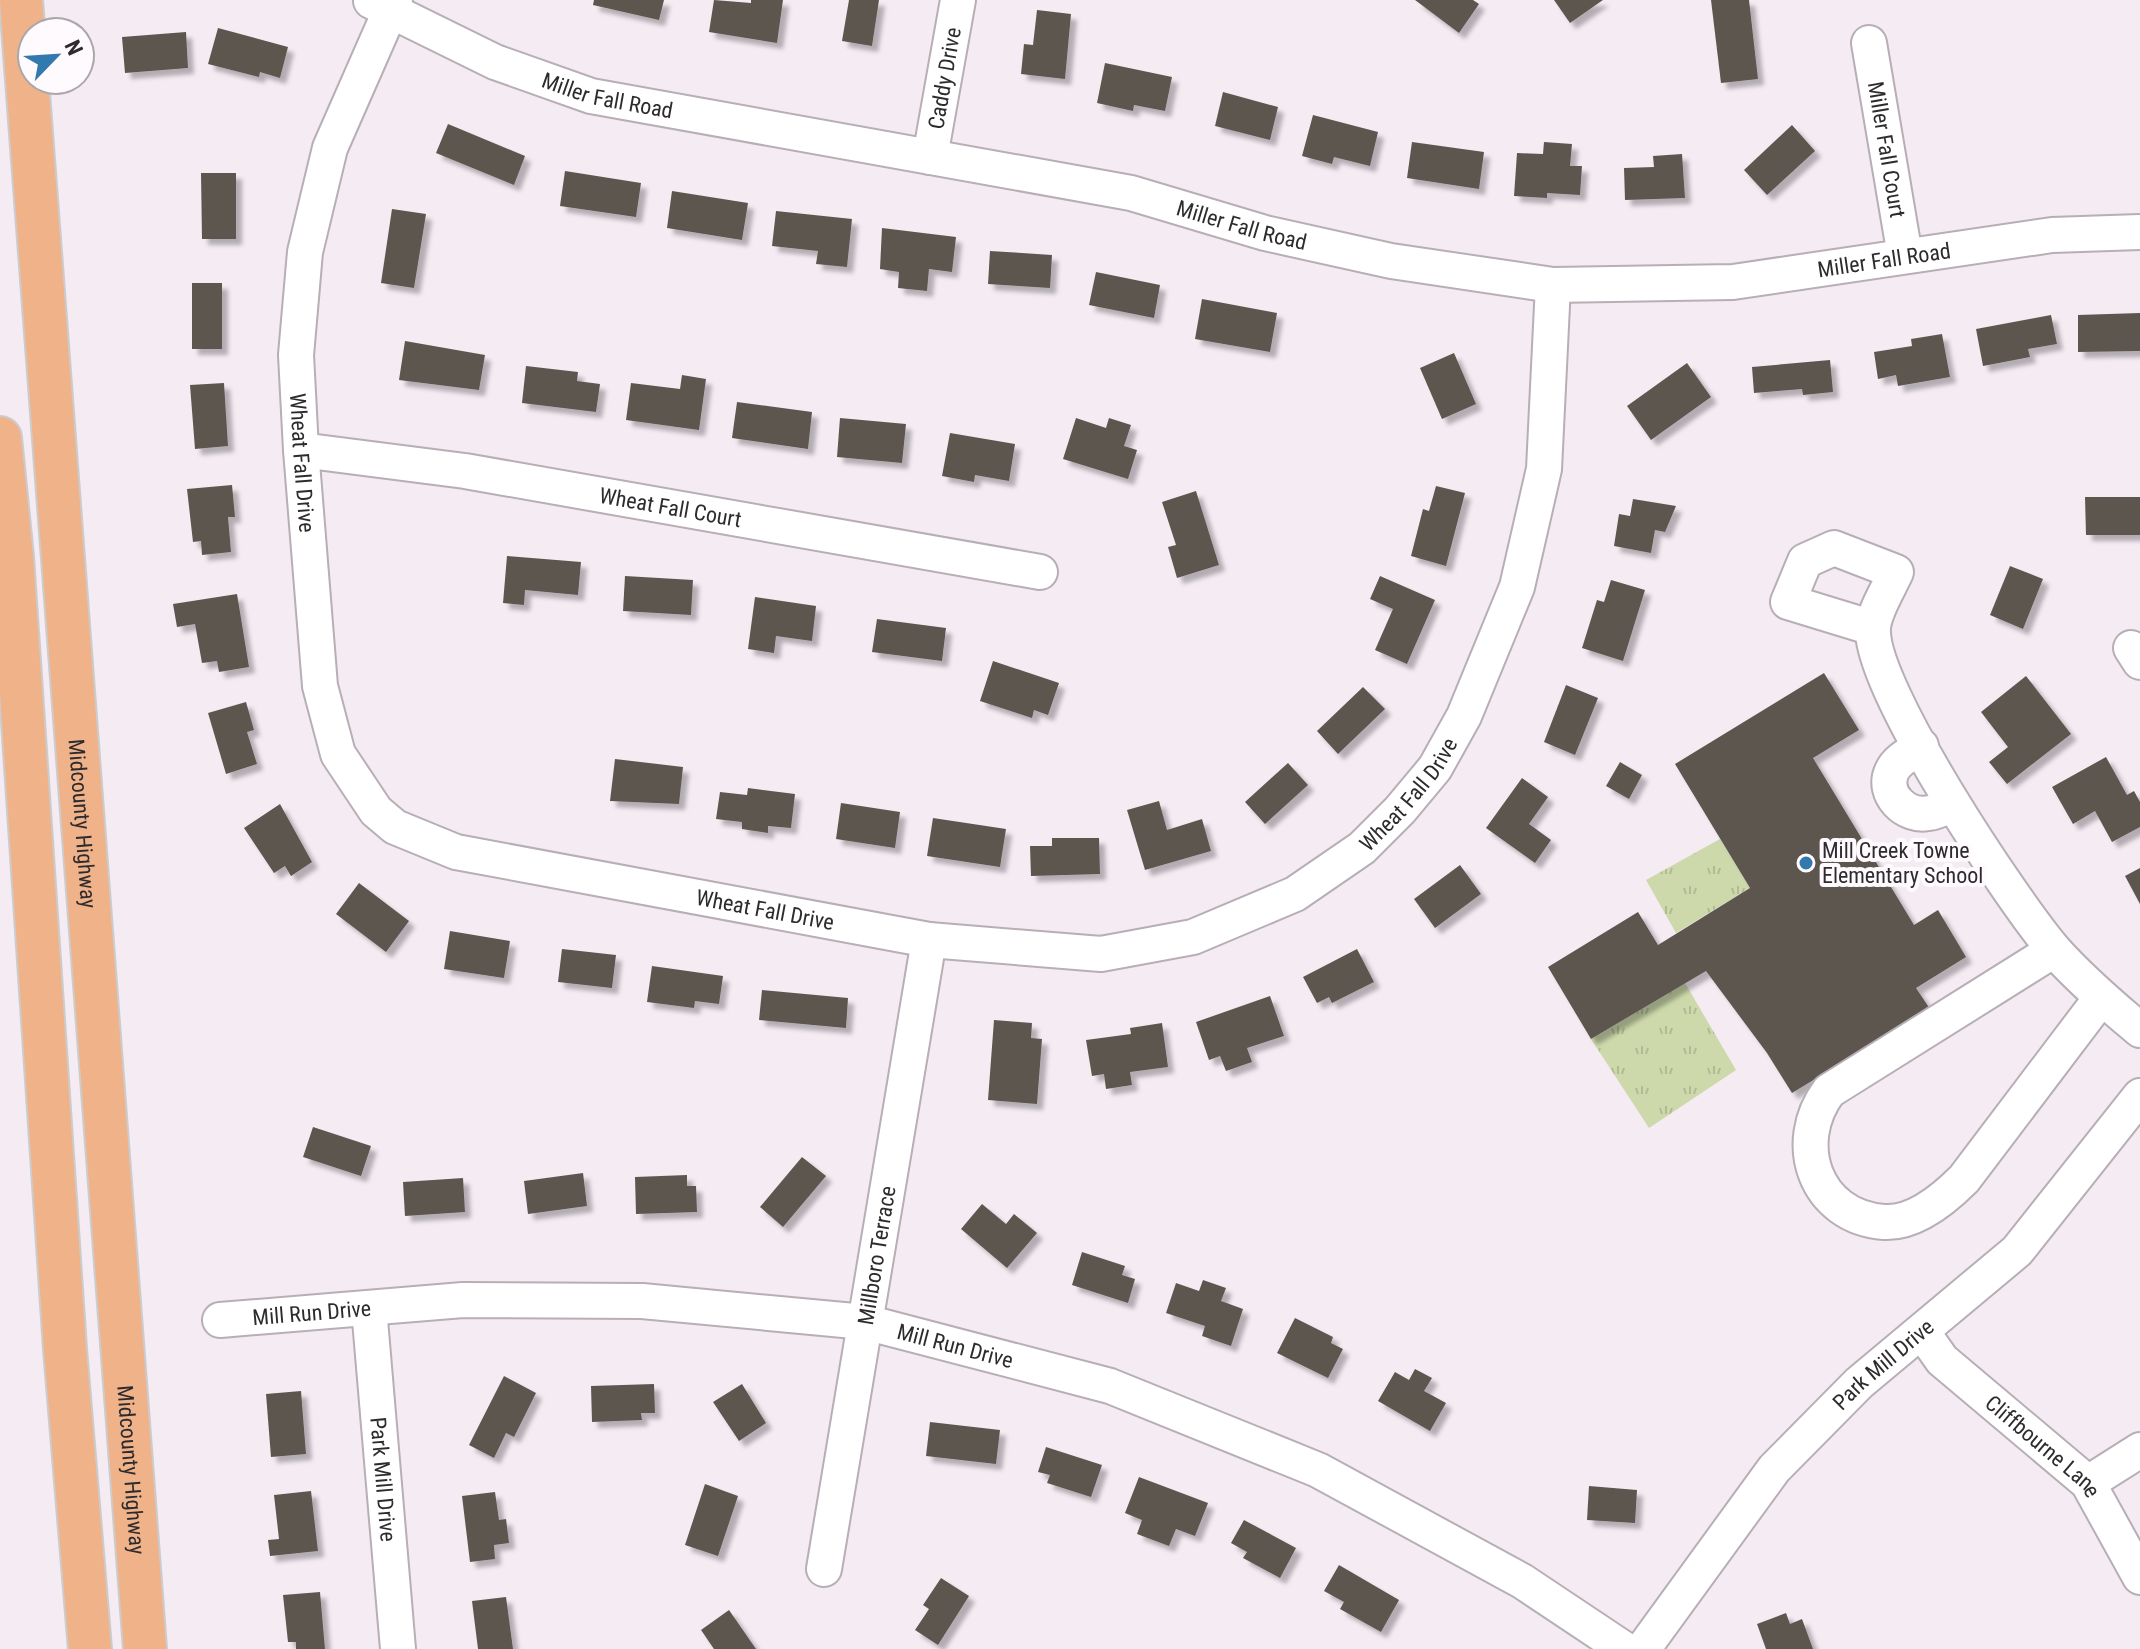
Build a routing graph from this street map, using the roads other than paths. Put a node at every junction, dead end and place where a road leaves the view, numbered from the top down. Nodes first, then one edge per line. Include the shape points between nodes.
1 (21, 0) edge
2 (958, 0) edge
3 (385, 3) edge
4 (1869, 43) dead end
5 (930, 157) junction
6 (2140, 232) edge
7 (1905, 256) junction
8 (1553, 285) junction
9 (0, 438) edge
10 (301, 450) junction
11 (1040, 572) dead end
12 (1873, 628) dead end
13 (1921, 746) junction
14 (1953, 804) junction
15 (929, 940) junction
16 (2054, 950) junction
17 (2101, 998) junction
18 (2140, 1030) edge
19 (2140, 1096) edge
20 (369, 1308) junction
21 (220, 1320) dead end
22 (865, 1322) junction
23 (1923, 1333) junction
24 (2140, 1450) edge
25 (2088, 1483) junction
26 (824, 1569) dead end
27 (2140, 1577) edge
28 (90, 1649) edge
29 (145, 1649) edge
30 (398, 1649) edge
31 (1624, 1649) edge
32 (1643, 1649) edge

1 - 29 main road, Midcounty Highway
2 - 5 street, Caddy Drive
3 - 5 street, Miller Fall Road via 495,62 591,96
3 - 10 street, Wheat Fall Drive via 330,148 305,252 296,355
4 - 7 street, Miller Fall Court
5 - 8 street, Miller Fall Road via 1131,193 1265,233 1391,261
6 - 7 street, Miller Fall Road via 2052,235
7 - 8 street, Miller Fall Road via 1733,282
8 - 15 street, Wheat Fall Drive via 1544,469 1517,587 1464,716 1435,768 1400,810 1362,848 1295,894 1193,937 1101,954
9 - 28 main road
10 - 11 street, Wheat Fall Court via 465,471
10 - 15 street, Wheat Fall Drive via 320,686 338,754 376,811 395,827 456,852
12 - 13 street via 1883,673
13 - 14 street
13 - 14 street via 1892,771 1896,801 1910,812 1928,814
14 - 16 street
15 - 22 street, Millboro Terrace
16 - 17 street
16 - 17 street via 1829,1091 1810,1135 1815,1173 1825,1191 1860,1216 1886,1223 1943,1199 1964,1179
17 - 18 street
19 - 23 street, Park Mill Drive via 2017,1251
20 - 21 street, Mill Run Drive
20 - 22 street, Mill Run Drive via 463,1300 642,1301
20 - 30 street, Park Mill Drive
22 - 26 street, Millboro Terrace
22 - 31 street, Mill Run Drive via 1110,1386 1318,1470 1522,1581
23 - 25 street, Cliffbourne Lane via 1942,1360
23 - 32 street, Park Mill Drive via 1859,1383 1774,1469
24 - 25 street
25 - 27 street, Cliffbourne Lane

